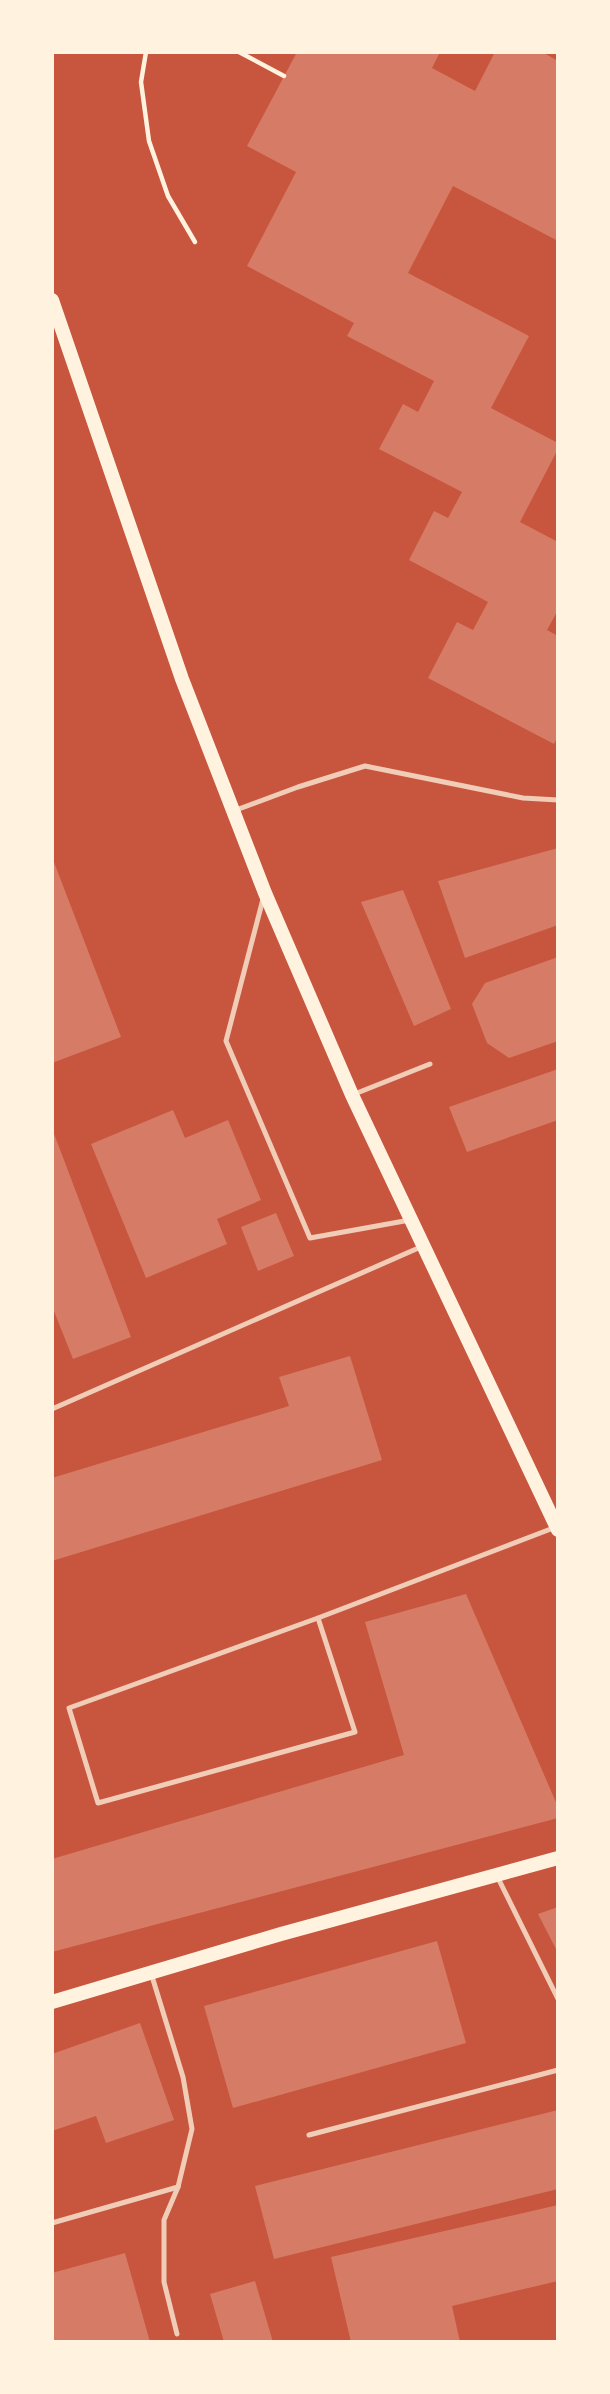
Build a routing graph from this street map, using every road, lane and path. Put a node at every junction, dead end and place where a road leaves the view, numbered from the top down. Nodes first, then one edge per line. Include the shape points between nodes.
1 (146, 52) edge
2 (239, 52) edge
3 (284, 76) dead end
4 (195, 242) dead end
5 (52, 300) edge
6 (558, 800) edge
7 (233, 811) junction
8 (265, 893) junction
9 (430, 1065) dead end
10 (352, 1095) junction
11 (412, 1220) junction
12 (424, 1246) junction
13 (52, 1409) edge
14 (557, 1529) edge
15 (318, 1618) junction
16 (558, 1858) edge
17 (497, 1875) junction
18 (151, 1973) junction
19 (558, 1999) edge
20 (52, 2002) edge
21 (558, 2070) edge
22 (309, 2135) dead end
23 (178, 2187) junction
24 (52, 2223) edge
25 (177, 2334) dead end

1 - 4 path via 141,82 149,141 168,196
2 - 3 path
5 - 7 main road via 182,679
6 - 7 lane via 523,798 365,766
7 - 8 main road
8 - 10 main road
8 - 11 lane via 226,1041 310,1238
9 - 10 lane
10 - 11 main road
11 - 12 main road
12 - 13 lane
12 - 14 main road
14 - 15 lane
15 - 15 lane via 69,1708 98,1803 355,1732
16 - 17 main road
17 - 18 main road
17 - 19 lane
18 - 20 main road
18 - 23 lane via 183,2077 192,2129
21 - 22 lane
23 - 24 lane
23 - 25 lane via 164,2220 164,2282

